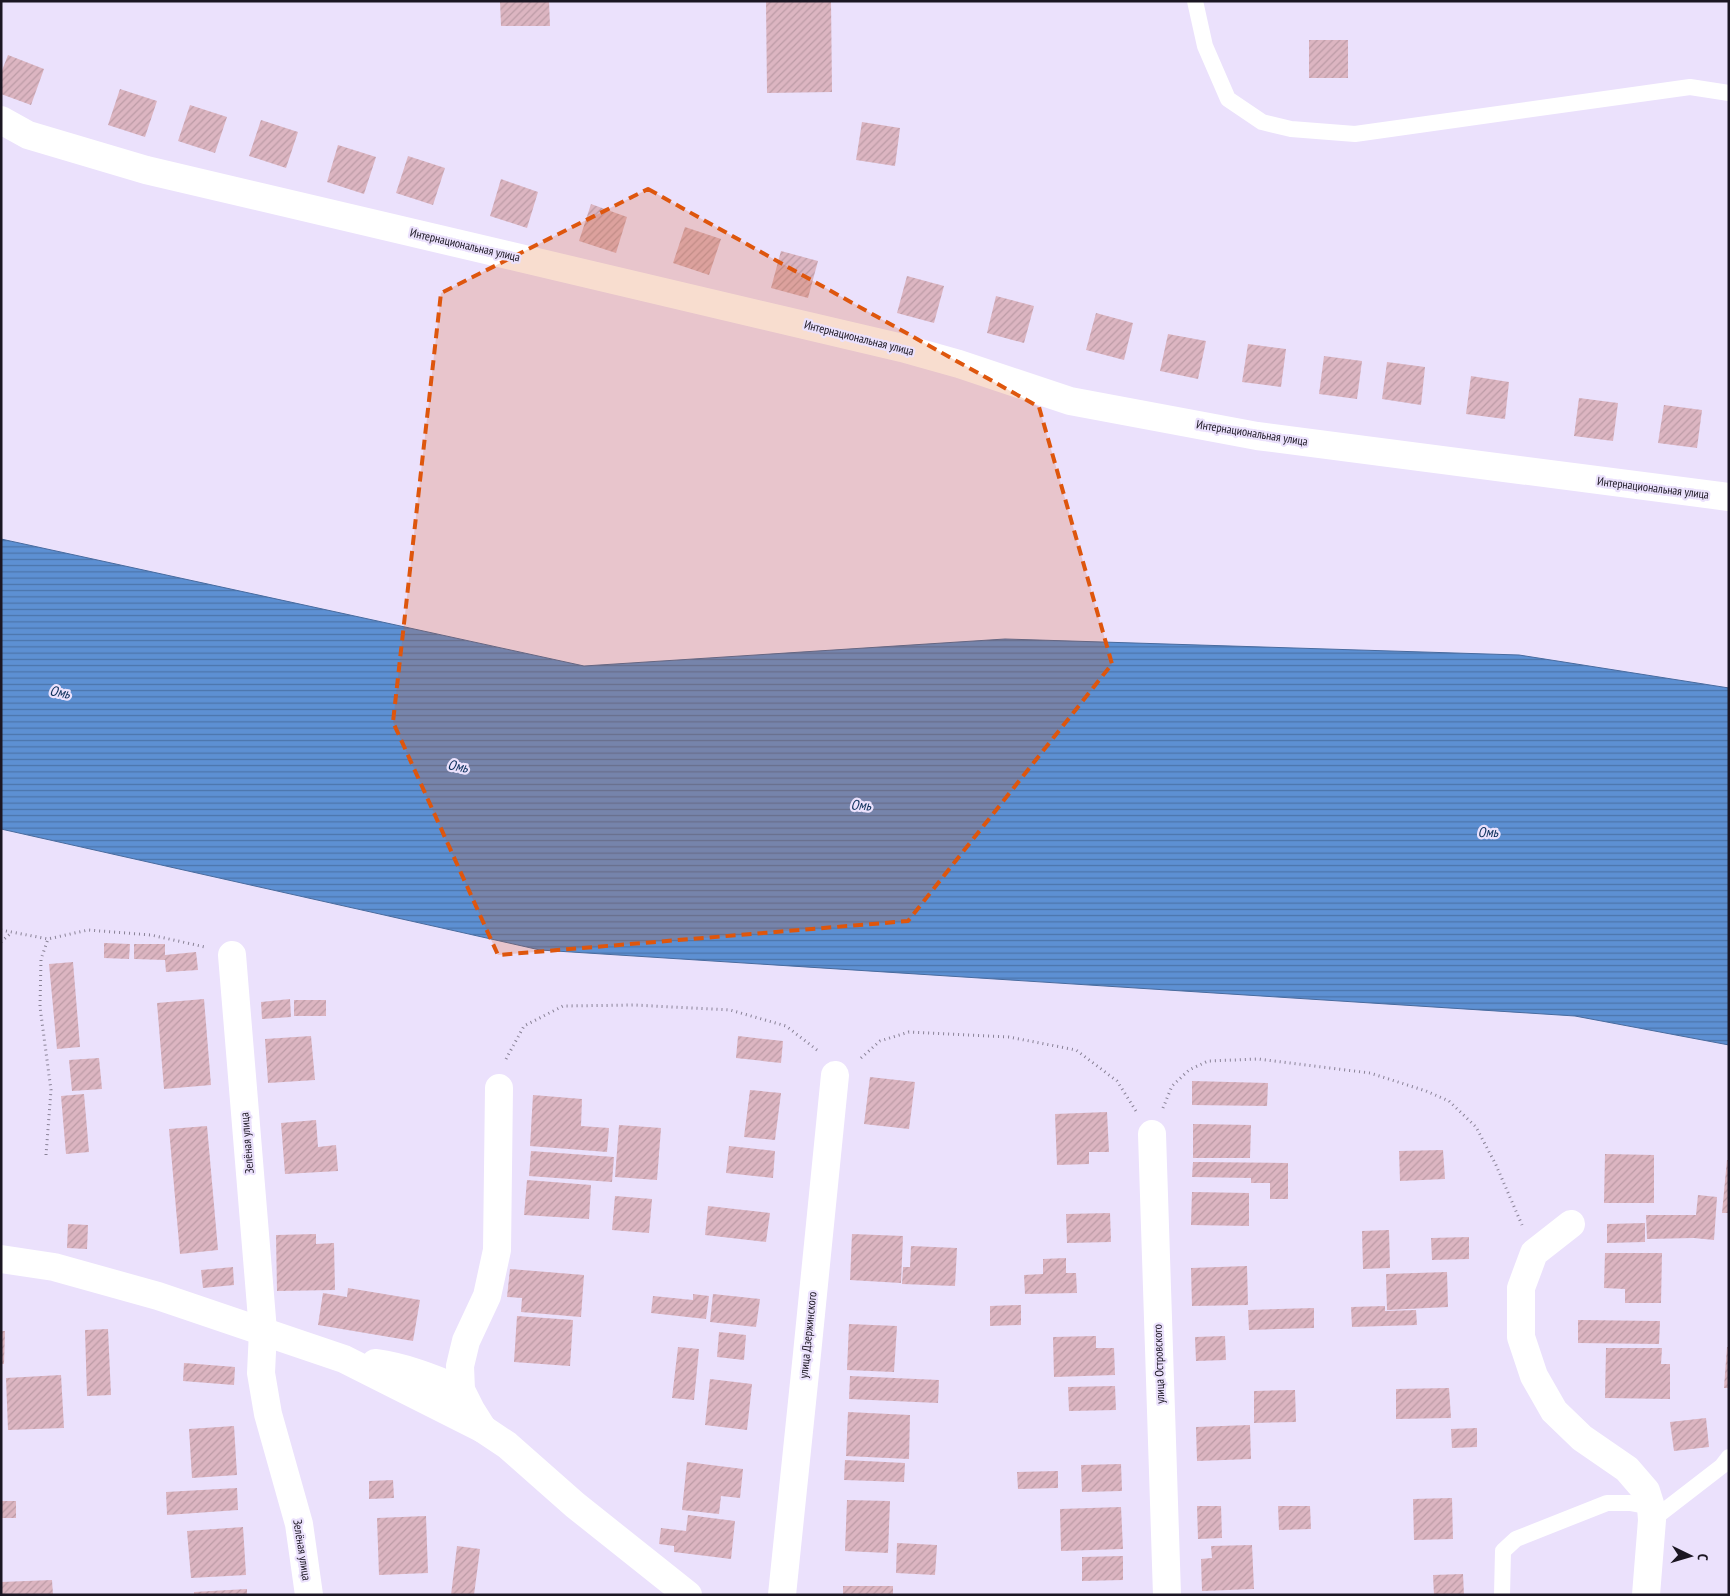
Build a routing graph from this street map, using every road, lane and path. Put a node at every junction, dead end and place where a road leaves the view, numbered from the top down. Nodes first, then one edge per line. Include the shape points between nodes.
1 (1195, 1) edge
2 (1729, 93) edge
3 (1, 120) edge
4 (1729, 498) edge
5 (1, 930) edge
6 (12, 932) junction
7 (48, 939) junction
8 (1, 942) edge
9 (232, 955) joint
10 (835, 1075) junction
11 (499, 1088) joint
12 (1152, 1134) junction
13 (46, 1155) dead end
14 (1570, 1224) dead end
15 (1534, 1253) junction
16 (1, 1259) edge
17 (263, 1331) junction
18 (344, 1359) junction
19 (462, 1390) junction
20 (483, 1429) junction
21 (1729, 1457) edge
22 (1652, 1514) junction
23 (309, 1595) edge
24 (688, 1595) edge
25 (782, 1595) edge
26 (1167, 1595) edge
27 (1502, 1595) edge
28 (1646, 1595) edge

1 - 2 lane via 1206,46 1228,99 1262,122 1291,129 1355,134 1690,87
3 - 4 street, Интернациональная улица via 28,135 146,170 902,348 1070,401 1257,436
5 - 6 path
6 - 7 path
6 - 8 path
7 - 9 path via 88,930 151,935
7 - 13 path via 41,959 40,1006 51,1090
9 - 17 street, Зелёная улица
10 - 11 path via 815,1047 786,1026 730,1010 635,1005 563,1006 524,1026 507,1055
10 - 12 path via 880,1041 909,1032 1009,1037 1076,1050 1116,1081
10 - 25 street, улица Дзержинского
11 - 19 street via 497,1250 487,1296 466,1340 460,1366
12 - 15 path via 1172,1086 1190,1070 1208,1061 1258,1059 1370,1073 1449,1101 1476,1127
12 - 26 street, улица Островского
14 - 15 street
15 - 22 street via 1522,1288 1521,1337 1534,1376 1554,1411 1582,1438 1628,1469 1646,1491
16 - 17 street via 54,1267 158,1296
17 - 18 street
17 - 23 street, Зелёная улица via 262,1381 268,1414 300,1524
18 - 19 street via 392,1365
18 - 20 street
19 - 20 street
20 - 24 street
21 - 22 lane via 1722,1466
22 - 27 lane via 1630,1503 1607,1503 1516,1539 1503,1551
22 - 28 street

